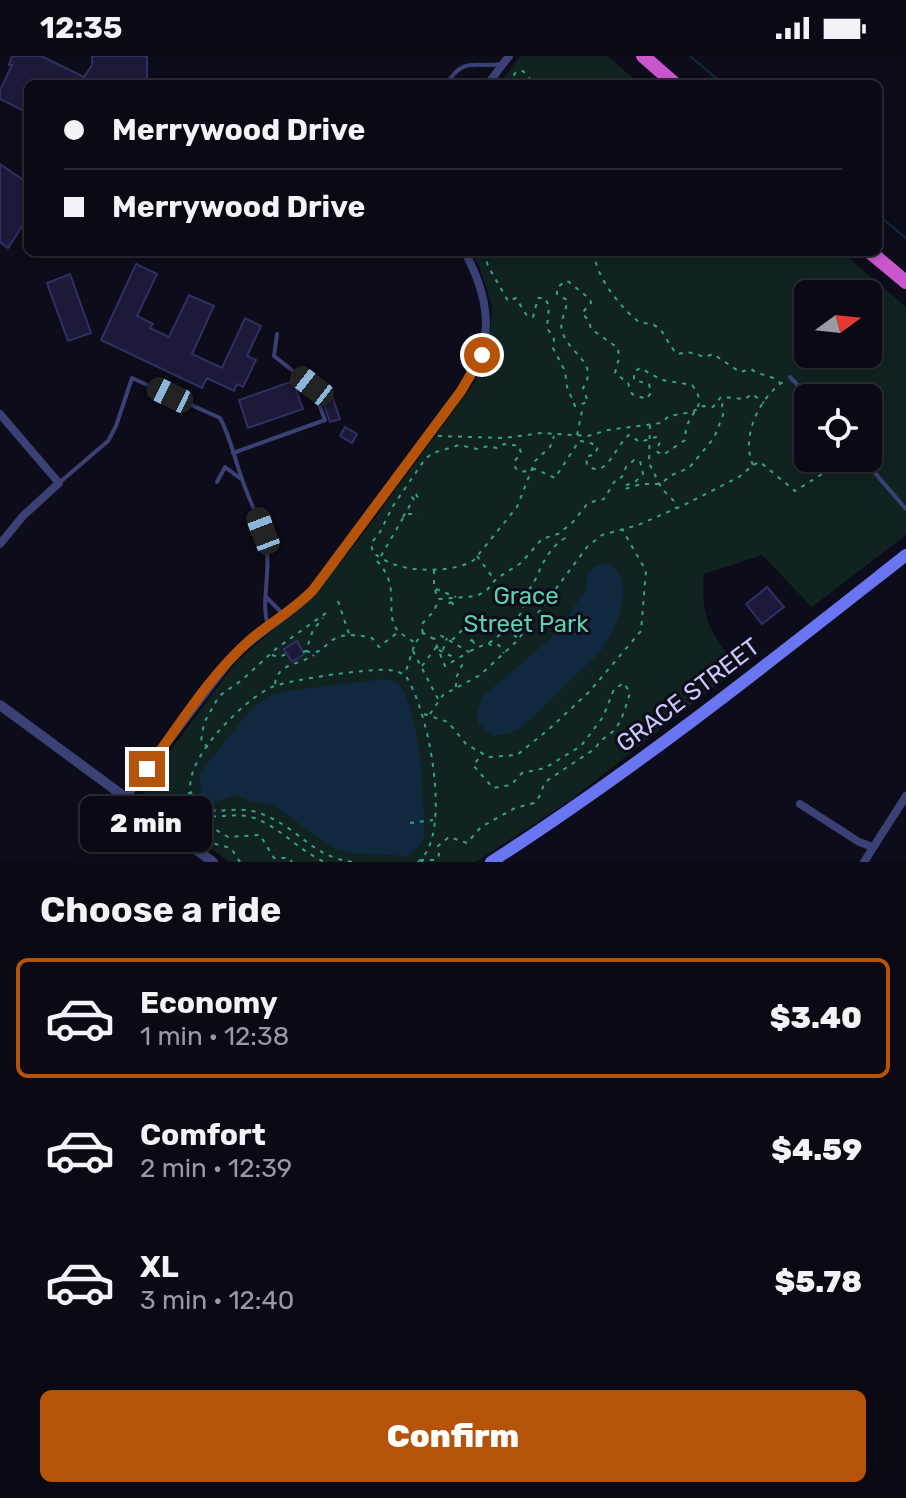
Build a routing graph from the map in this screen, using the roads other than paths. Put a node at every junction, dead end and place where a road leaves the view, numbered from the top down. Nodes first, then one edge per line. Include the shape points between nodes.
1 (643, 56) edge
2 (506, 60) edge
3 (449, 80) edge
4 (491, 80) edge
5 (670, 80) edge
6 (467, 256) edge
7 (875, 256) edge
8 (906, 282) edge
9 (277, 334) dead end
10 (790, 377) road end
11 (797, 384) edge
12 (0, 414) edge
13 (233, 453) junction
14 (874, 472) edge
15 (241, 479) junction
16 (217, 482) dead end
17 (59, 483) junction
18 (906, 509) edge
19 (0, 544) edge
20 (906, 555) edge
21 (267, 598) junction
22 (284, 615) junction
23 (269, 626) junction
24 (0, 705) edge
25 (906, 796) edge
26 (126, 797) junction
27 (800, 804) dead end
28 (873, 847) junction
29 (213, 862) edge
30 (491, 862) edge
31 (864, 862) edge

1 - 5 highway
2 - 3 lane via 463,64
2 - 4 street
6 - 22 street via 484,295 487,324 475,369 313,590
7 - 8 highway
9 - 13 lane via 274,356 312,386 325,420
10 - 11 lane
12 - 17 street
13 - 15 lane
13 - 17 lane via 220,418 132,378 108,441
14 - 18 lane
15 - 16 lane via 225,467
15 - 21 lane via 263,531
17 - 19 street
20 - 30 main road, GRACE STREET via 575,807
21 - 22 lane
21 - 23 lane
22 - 23 street
23 - 26 street via 218,674
24 - 26 street
25 - 28 street
26 - 29 street
27 - 28 street
28 - 31 street

